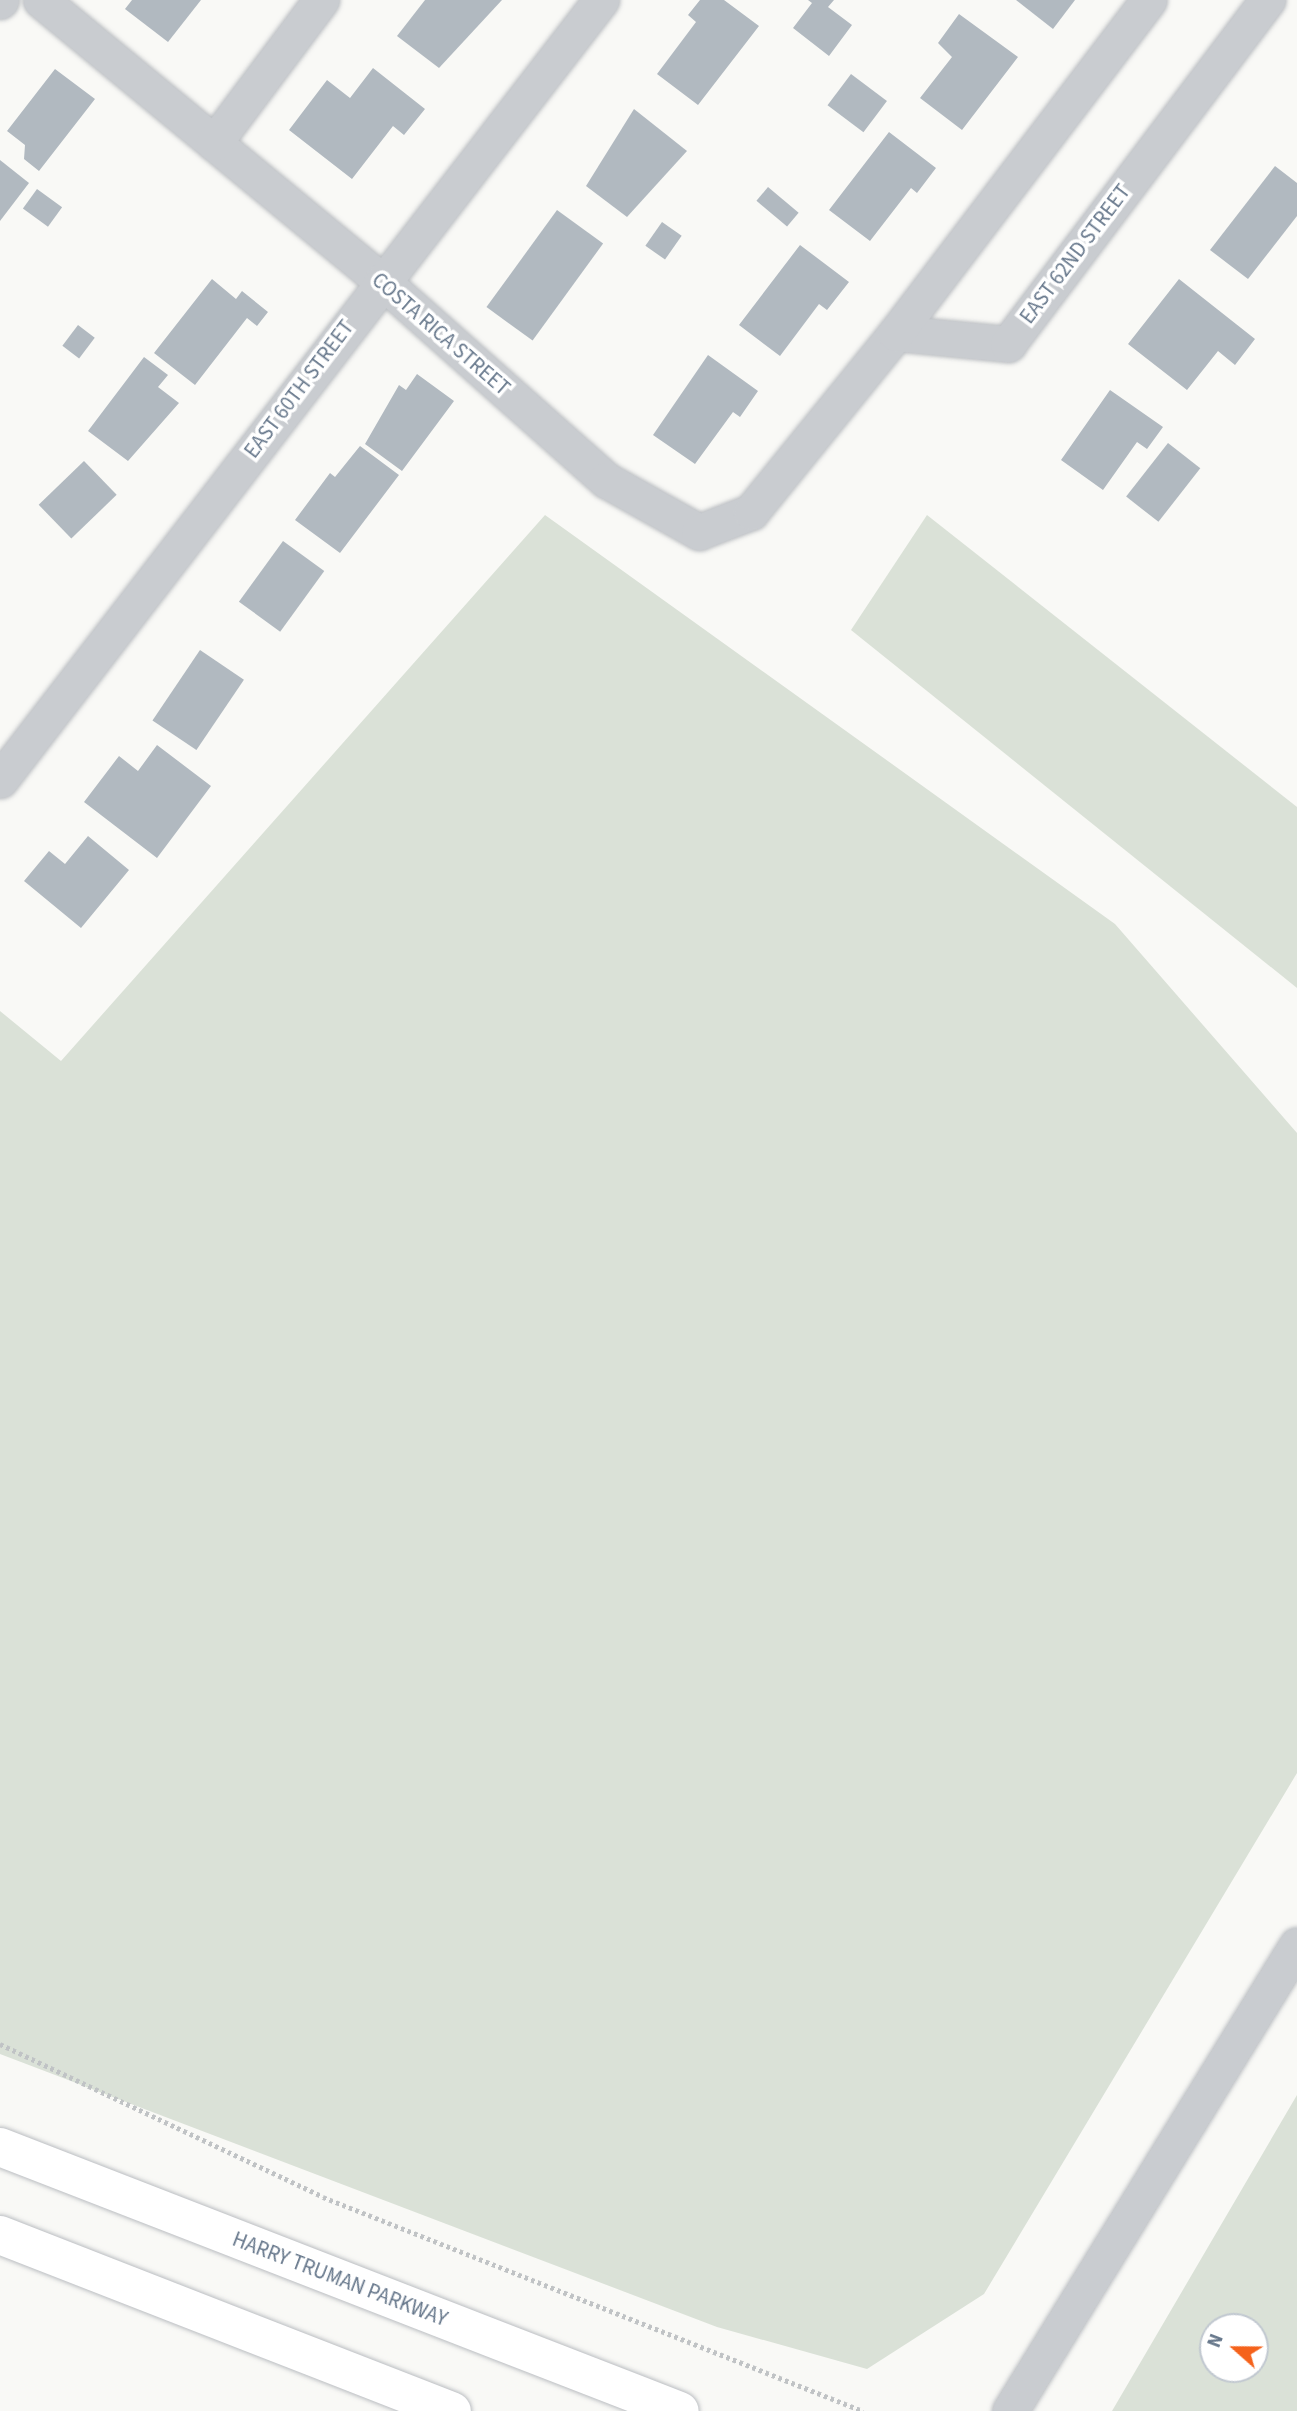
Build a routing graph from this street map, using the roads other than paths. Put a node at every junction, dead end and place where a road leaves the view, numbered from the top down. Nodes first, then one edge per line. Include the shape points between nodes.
1 (41, 0) edge
2 (321, 0) edge
3 (601, 0) edge
4 (1149, 0) edge
5 (1267, 0) edge
6 (214, 143) junction
7 (382, 282) junction
8 (896, 333) junction
9 (0, 780) edge
10 (1297, 1945) edge
11 (0, 2147) edge
12 (0, 2235) edge
13 (1016, 2403) edge
14 (452, 2411) edge
15 (680, 2411) edge

1 - 6 street, COSTA RICA STREET
2 - 6 street
3 - 7 street, EAST 60TH STREET
4 - 8 street
5 - 8 street, EAST 62ND STREET via 1008,344
6 - 7 street, COSTA RICA STREET
7 - 8 street, COSTA RICA STREET via 606,480 699,532 751,512
7 - 9 street, EAST 60TH STREET
10 - 13 street
11 - 15 highway, HARRY TRUMAN PARKWAY
12 - 14 highway

